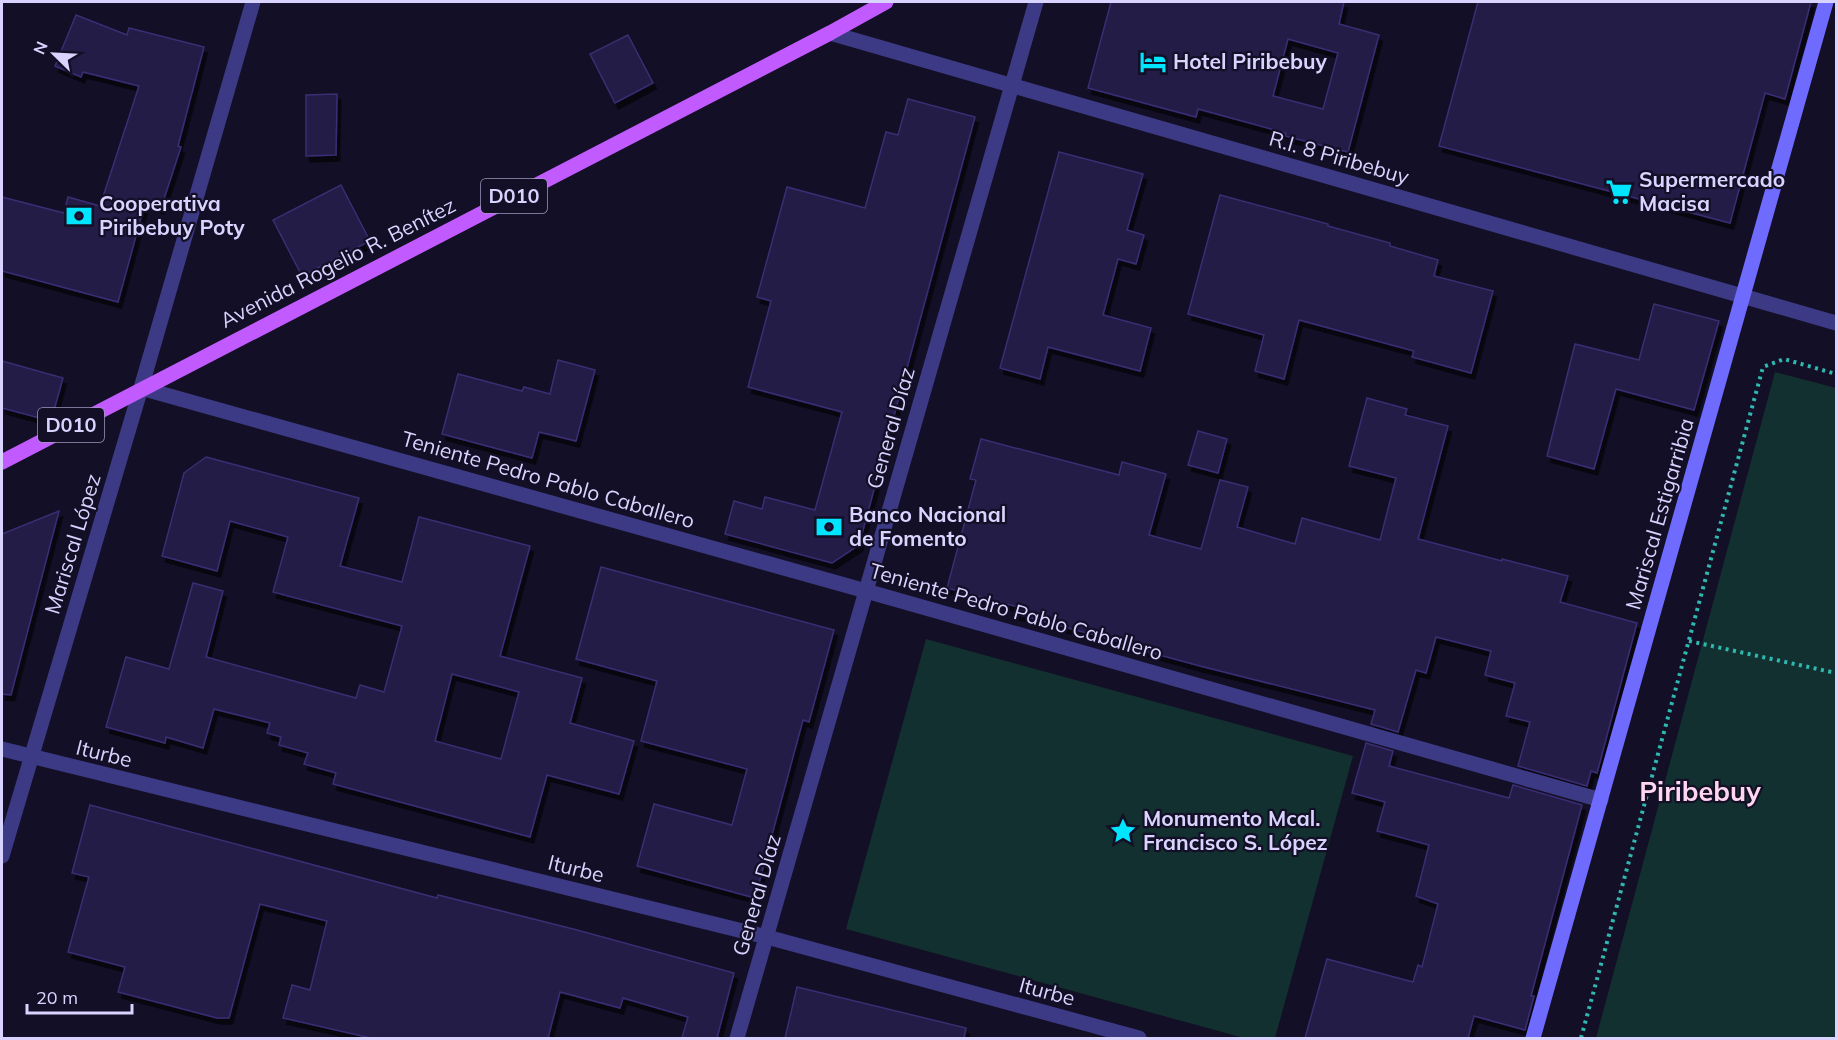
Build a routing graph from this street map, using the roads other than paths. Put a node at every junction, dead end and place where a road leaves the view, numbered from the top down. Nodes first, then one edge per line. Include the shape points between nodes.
1 (253, 2) edge
2 (886, 2) edge
3 (1036, 2) edge
4 (1826, 2) edge
5 (830, 33) junction
6 (1012, 86) junction
7 (1743, 297) junction
8 (1836, 323) edge
9 (141, 388) junction
10 (2, 462) edge
11 (866, 591) junction
12 (2, 749) edge
13 (31, 757) junction
14 (1601, 800) junction
15 (2, 856) edge
16 (767, 938) junction
17 (737, 1038) edge
18 (1139, 1038) edge
19 (1533, 1038) edge

1 - 9 street, Mariscal López
2 - 5 main road, Avenida Rogelio R. Benítez / D010
3 - 6 street, General Díaz
4 - 7 street, Mariscal Estigarribia
5 - 6 street, R.I. 8 Piribebuy
5 - 9 main road, Avenida Rogelio R. Benítez / D010
6 - 7 street, R.I. 8 Piribebuy
6 - 11 street, General Díaz
7 - 8 street, R.I. 8 Piribebuy
7 - 14 street, Mariscal Estigarribia
9 - 10 main road, Avenida Rogelio R. Benítez / D010
9 - 11 street, Teniente Pedro Pablo Caballero
9 - 13 street, Mariscal López
11 - 14 street, Teniente Pedro Pablo Caballero
11 - 16 street, General Díaz
12 - 13 street, Iturbe
13 - 15 street, Mariscal López
13 - 16 street, Iturbe
14 - 19 street, Mariscal Estigarribia
16 - 17 street, General Díaz
16 - 18 street, Iturbe

